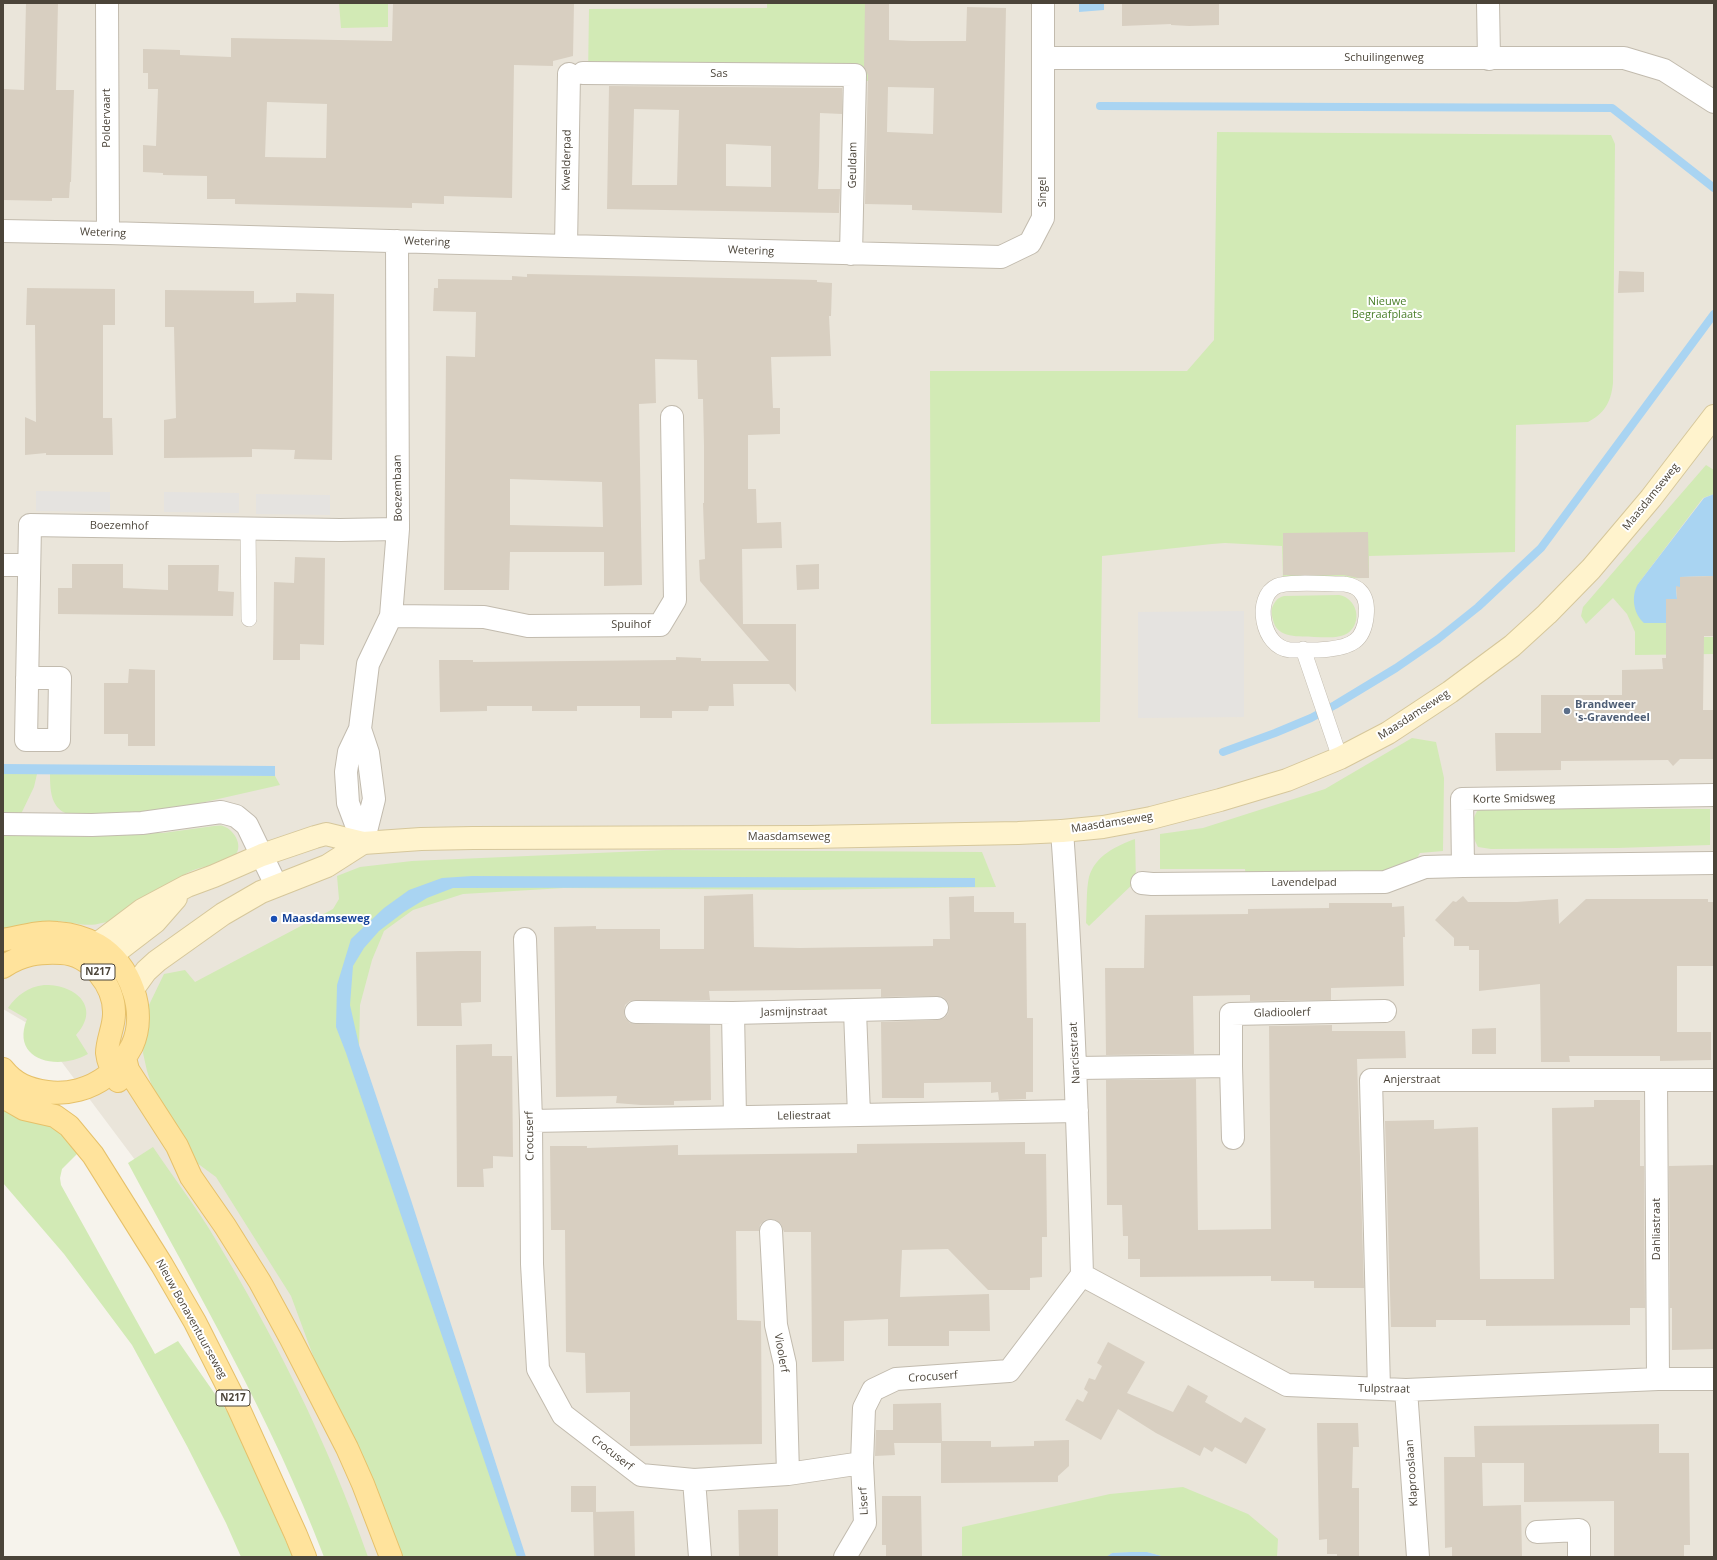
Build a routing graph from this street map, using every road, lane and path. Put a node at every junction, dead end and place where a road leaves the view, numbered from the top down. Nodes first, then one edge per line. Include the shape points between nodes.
1 (107, 3) edge
2 (1043, 3) edge
3 (1488, 3) edge
4 (1043, 58) junction
5 (1489, 58) junction
6 (576, 73) joint
7 (855, 75) joint
8 (1714, 102) edge
9 (3, 232) edge
10 (108, 232) junction
11 (396, 241) junction
12 (566, 246) junction
13 (851, 254) junction
14 (1714, 416) edge
15 (672, 417) dead end
16 (248, 529) junction
17 (398, 529) junction
18 (3, 565) edge
19 (29, 565) junction
20 (391, 616) junction
21 (249, 619) dead end
22 (1303, 649) junction
23 (27, 678) dead end
24 (1340, 758) junction
25 (1714, 795) edge
26 (3, 824) edge
27 (1062, 831) junction
28 (363, 843) junction
29 (262, 855) junction
30 (1714, 863) edge
31 (1463, 866) junction
32 (1142, 883) dead end
33 (276, 885) junction
34 (8, 939) edge
35 (525, 939) dead end
36 (105, 950) junction
37 (92, 966) junction
38 (3, 967) edge
39 (134, 988) junction
40 (938, 1008) dead end
41 (856, 1011) junction
42 (1385, 1011) dead end
43 (636, 1012) dead end
44 (733, 1013) junction
45 (119, 1065) junction
46 (1231, 1066) junction
47 (1076, 1068) junction
48 (3, 1069) edge
49 (1656, 1080) junction
50 (1714, 1080) edge
51 (3, 1097) edge
52 (1077, 1111) junction
53 (860, 1115) junction
54 (735, 1116) junction
55 (530, 1121) junction
56 (1233, 1138) dead end
57 (771, 1231) dead end
58 (1082, 1275) junction
59 (1658, 1379) junction
60 (1714, 1379) edge
61 (1379, 1389) junction
62 (1406, 1390) junction
63 (862, 1463) junction
64 (788, 1474) junction
65 (694, 1480) junction
66 (1537, 1532) dead end
67 (305, 1557) edge
68 (391, 1557) edge
69 (700, 1557) edge
70 (845, 1557) edge
71 (1418, 1557) edge
72 (1579, 1557) edge

1 - 10 street, Poldervaart
2 - 4 street, Singel
3 - 5 street
4 - 5 street, Schuilingenweg
4 - 13 street, Singel via 1043,218 1030,243 1001,257
5 - 8 street, Schuilingenweg via 1624,58 1664,70
6 - 7 street, Sas
6 - 12 street, Kwelderpad
7 - 13 street, Geuldam
9 - 10 street, Wetering
10 - 11 street, Wetering
11 - 12 street, Wetering
11 - 17 street, Boezembaan
12 - 13 street, Wetering
14 - 24 street, Maasdamseweg via 1592,569 1531,630 1470,678 1408,721
15 - 20 street, Spuihof via 675,600 660,625 528,626 484,617
16 - 17 street, Boezemhof
16 - 19 street, Boezemhof via 30,525
16 - 21 lane
17 - 20 street, Boezembaan
18 - 19 street
19 - 23 street, Boezemhof
20 - 28 street, Boezembaan via 368,664 360,729 368,753 374,799
22 - 22 lane via 1342,647 1356,641 1363,630 1366,614 1364,599 1359,590 1344,584 1282,585 1272,590 1266,599 1264,611 1269,637 1283,649
22 - 24 lane
24 - 27 street, Maasdamseweg via 1288,780 1220,800 1151,818
25 - 31 street, Korte Smidsweg via 1462,799
26 - 29 street via 142,823 221,812 236,816 247,825
27 - 28 street, Maasdamseweg via 801,837 473,838
27 - 47 street, Narcisstraat
28 - 29 street, Maasdamseweg via 326,834
28 - 33 street, Maasdamseweg via 327,866
29 - 33 street
29 - 36 street, Maasdamseweg via 187,886 155,922
30 - 31 street
31 - 32 street, Lavendelpad via 1425,867 1385,882
33 - 39 street, Maasdamseweg via 223,914 174,947 146,971
34 - 36 main road via 34,933 56,933 78,937
35 - 55 street, Crocuserf
36 - 37 main road, N217
36 - 39 main road, N217 via 122,968
37 - 38 main road, N217 via 78,957 48,952 15,959
37 - 45 main road, N217 via 112,995 114,1025 107,1051 108,1059
39 - 45 main road, N217 via 137,1022 132,1044
40 - 41 street, Jasmijnstraat
41 - 44 street, Jasmijnstraat
41 - 53 street
42 - 46 street, Gladioolerf via 1231,1014
43 - 44 street, Jasmijnstraat
44 - 54 street
45 - 48 main road via 94,1084 68,1093 53,1093 22,1086
45 - 68 main road, N217 via 128,1070 177,1146 191,1177 260,1282 292,1339 353,1462
46 - 47 street
46 - 56 street, Gladioolerf
47 - 52 street, Narcisstraat
49 - 50 street, Anjerstraat
49 - 59 street, Dahliastraat
49 - 61 street, Anjerstraat via 1371,1080
51 - 67 main road, Nieuw Bonaventuurseweg / N217 via 24,1109 55,1116 69,1126 93,1155 195,1322 238,1408
52 - 53 street, Leliestraat
52 - 58 street, Narcisstraat
53 - 54 street, Leliestraat
54 - 55 street, Leliestraat
55 - 65 street, Crocuserf via 532,1264 538,1369 563,1415 640,1475
57 - 64 street, Vioolerf via 776,1325 785,1364
58 - 61 street, Tulpstraat via 1286,1386
58 - 63 street, Crocuserf via 1009,1371 896,1379 873,1390 864,1408
59 - 60 street, Tulpstraat
59 - 62 street, Tulpstraat
61 - 62 street, Tulpstraat
62 - 71 street, Klaprooslaan
63 - 64 street, Crocuserf
63 - 70 street, Liserf via 866,1523
64 - 65 street, Crocuserf
65 - 69 street
66 - 72 street via 1579,1530

